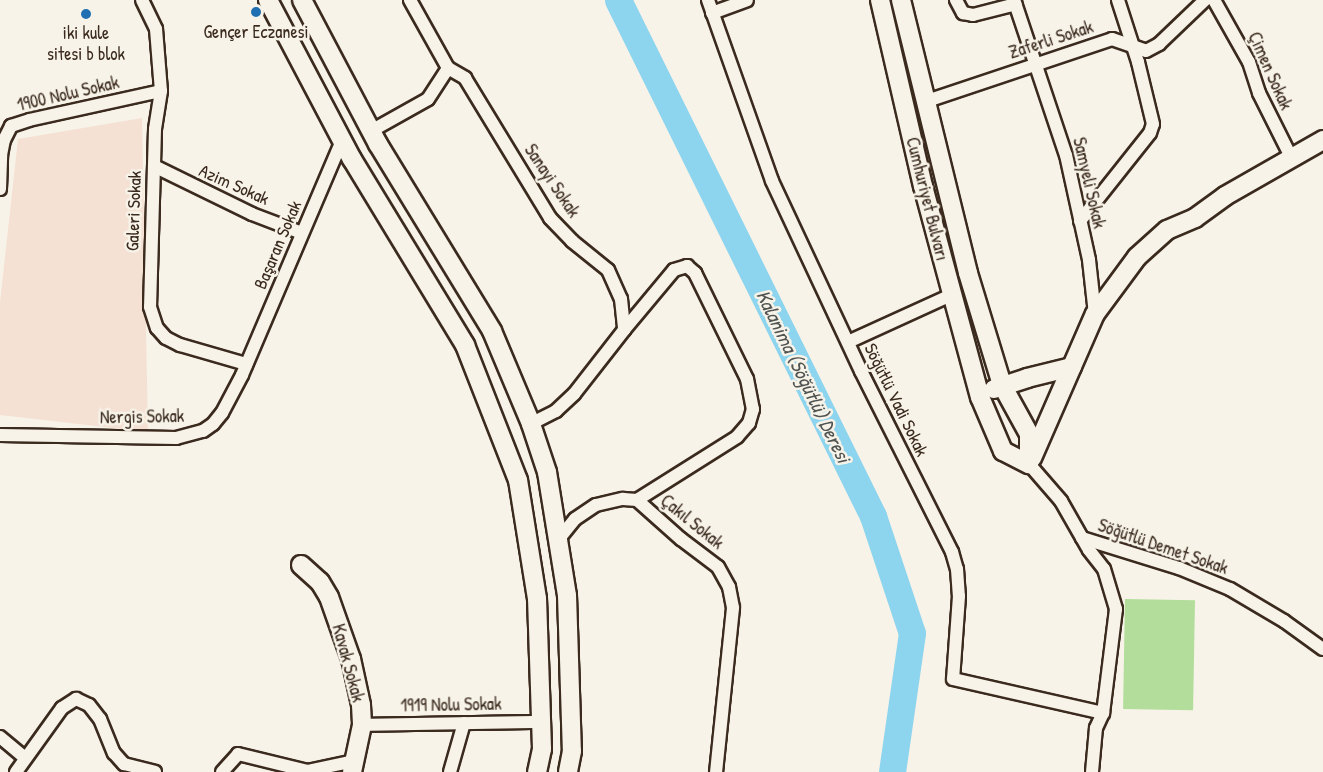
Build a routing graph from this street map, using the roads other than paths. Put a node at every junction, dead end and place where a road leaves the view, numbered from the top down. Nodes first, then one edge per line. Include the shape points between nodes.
1 (142, 0) edge
2 (268, 0) edge
3 (302, 0) edge
4 (410, 0) edge
5 (708, 0) edge
6 (747, 0) edge
7 (880, 0) edge
8 (901, 0) edge
9 (956, 0) edge
10 (1118, 0) edge
11 (1205, 0) edge
12 (1214, 0) edge
13 (1015, 2) edge
14 (712, 13) junction
15 (1133, 48) junction
16 (1035, 64) junction
17 (448, 68) junction
18 (161, 92) junction
19 (927, 101) junction
20 (371, 131) junction
21 (1323, 140) edge
22 (342, 141) junction
23 (1291, 157) junction
24 (154, 166) junction
25 (0, 189) edge
26 (1080, 221) junction
27 (302, 233) junction
28 (951, 296) junction
29 (1095, 314) junction
30 (624, 330) junction
31 (848, 342) junction
32 (246, 364) junction
33 (1072, 368) junction
34 (1002, 385) junction
35 (980, 397) junction
36 (531, 424) junction
37 (0, 435) edge
38 (1029, 464) junction
39 (637, 500) junction
40 (1082, 538) junction
41 (558, 540) junction
42 (301, 565) dead end
43 (1323, 649) edge
44 (1103, 713) junction
45 (541, 722) junction
46 (464, 723) junction
47 (362, 725) junction
48 (0, 737) edge
49 (25, 758) junction
50 (353, 767) edge
51 (16, 772) edge
52 (155, 772) edge
53 (222, 772) edge
54 (450, 772) edge
55 (537, 772) edge
56 (568, 772) edge
57 (716, 772) edge
58 (1092, 772) edge

1 - 18 street, Galeri Sokak via 156,29
2 - 22 street
3 - 20 street
4 - 17 street, Sanayi Sokak
5 - 14 street, Söğütlü Vadi Sokak
6 - 14 street
7 - 28 street, Cumhuriyet Bulvarı
8 - 19 street, Cumhuriyet Bulvarı
9 - 13 street via 963,13 973,15
10 - 15 street
11 - 15 street, Zaferli Sokak via 1160,44 1146,51
12 - 23 street, Çimen Sokak via 1249,62 1259,93
13 - 16 street, Samyeli Sokak
14 - 31 street, Söğütlü Vadi Sokak via 765,166
15 - 16 street, Zaferli Sokak via 1113,39
15 - 26 street via 1154,124
16 - 19 street, Zaferli Sokak
16 - 26 street, Samyeli Sokak via 1066,155
17 - 20 street via 428,99
17 - 30 street, Sanayi Sokak via 465,78 550,218 608,270 621,299
18 - 24 street, Galeri Sokak
18 - 25 street, 1900 Nolu Sokak via 11,126 1,155
19 - 34 street, Cumhuriyet Bulvarı via 968,273
20 - 36 street via 492,331
21 - 23 street
22 - 27 street, Başaran Sokak
22 - 45 street via 465,345 518,480 537,598
23 - 29 street via 1195,218 1167,230 1137,257
24 - 27 street, Azim Sokak via 252,214
24 - 32 street, Galeri Sokak via 150,307 157,328 165,338 180,345
26 - 29 street, Samyeli Sokak
27 - 32 street, Başaran Sokak
28 - 31 street
28 - 35 street, Cumhuriyet Bulvarı
29 - 33 street
30 - 36 street via 574,394 556,411
30 - 39 street via 674,270 687,266 695,273 747,379 753,409 749,423 737,437
31 - 44 street, Söğütlü Vadi Sokak via 952,552 958,596 953,679
32 - 37 street, Nergis Sokak via 222,413 193,435
33 - 34 street
33 - 38 street
34 - 35 street
34 - 38 street, Cumhuriyet Bulvarı via 1029,434
35 - 38 street, Cumhuriyet Bulvarı via 1002,451
36 - 41 street via 547,472
38 - 40 street via 1061,501
39 - 41 street, Çakıl Sokak via 597,505 575,519
39 - 57 street, Çakıl Sokak via 718,567 729,587 733,608
40 - 43 street, Söğütlü Demet Sokak via 1179,568 1230,589
40 - 44 street via 1104,569 1116,609
41 - 56 street via 567,605 572,751
42 - 47 street, Kavak Sokak via 320,582 329,597 351,659
44 - 58 street via 1096,728
45 - 46 street, 1919 Nolu Sokak
45 - 55 street via 542,749
46 - 47 street, 1919 Nolu Sokak
46 - 54 street
47 - 50 street, Kavak Sokak
48 - 49 street
49 - 51 street
49 - 52 street via 63,708 76,699 89,705 100,719 114,753 124,764
50 - 53 street via 308,771 238,754

